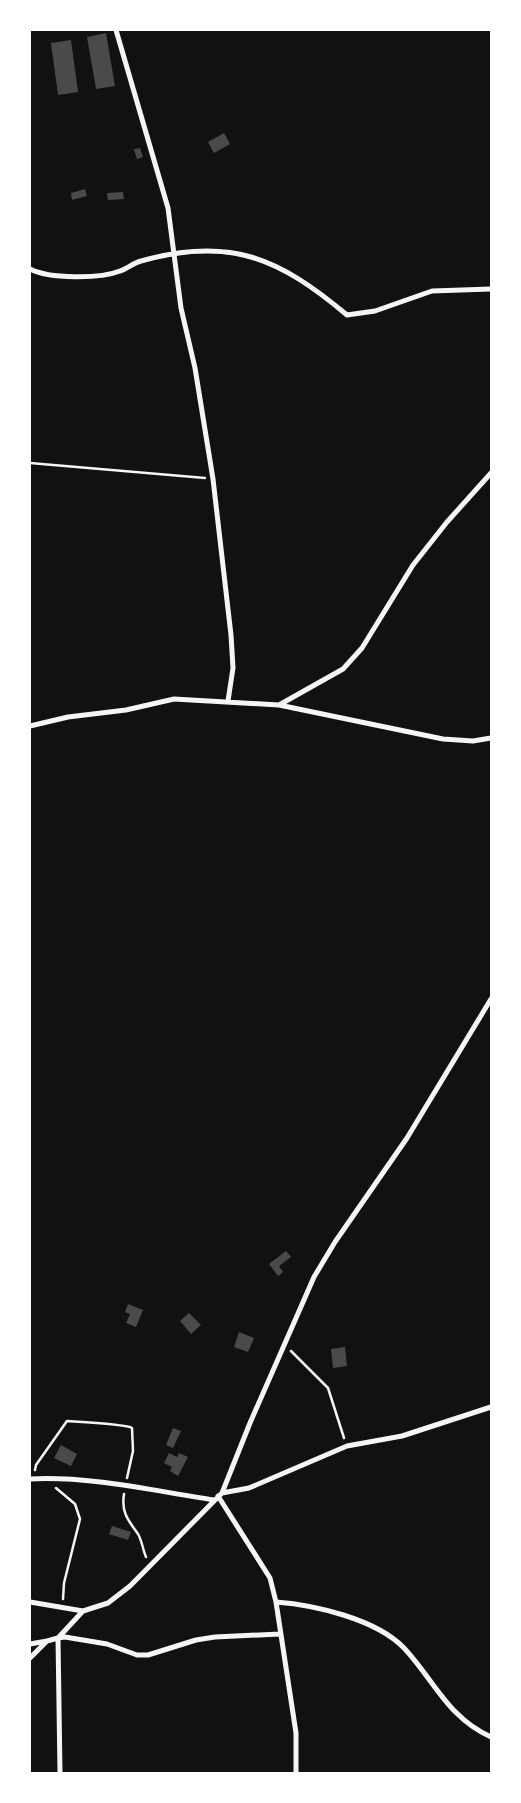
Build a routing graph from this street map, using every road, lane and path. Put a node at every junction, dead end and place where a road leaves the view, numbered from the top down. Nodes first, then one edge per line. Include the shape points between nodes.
1 (116, 30) edge
2 (175, 254) junction
3 (30, 269) edge
4 (491, 289) edge
5 (30, 463) edge
6 (491, 474) edge
7 (213, 479) junction
8 (228, 701) junction
9 (279, 706) junction
10 (30, 726) edge
11 (491, 738) edge
12 (491, 999) edge
13 (284, 1344) junction
14 (491, 1407) edge
15 (347, 1446) junction
16 (31, 1479) edge
17 (45, 1479) junction
18 (125, 1487) junction
19 (218, 1496) junction
20 (148, 1566) junction
21 (30, 1602) edge
22 (276, 1602) junction
23 (62, 1608) junction
24 (83, 1611) junction
25 (280, 1634) junction
26 (58, 1638) junction
27 (47, 1641) junction
28 (30, 1644) edge
29 (30, 1658) edge
30 (491, 1736) edge
31 (60, 1773) edge
32 (296, 1773) edge

1 - 2 street via 168,208
2 - 3 street via 138,262 120,272 101,274 70,277 44,275
2 - 4 street via 228,252 274,264 324,295 347,315 375,311 432,291
2 - 7 street via 181,308 195,368
5 - 7 path
6 - 9 street via 413,565 362,648 343,669
7 - 8 street via 231,635 233,668
8 - 9 street
8 - 10 street via 174,699
9 - 11 street via 443,739 472,741
12 - 13 street via 407,1138 335,1242 314,1277
13 - 15 path via 328,1388
13 - 19 street
14 - 15 street via 402,1436
15 - 19 street via 249,1488
16 - 17 street
16 - 18 path via 36,1465 66,1421 118,1424 132,1428 133,1451
17 - 18 street
17 - 23 path via 75,1504 80,1519 64,1583
18 - 19 street
18 - 20 path via 122,1505 138,1535
19 - 20 street
19 - 22 street via 270,1578
20 - 24 street via 108,1603
21 - 23 street
22 - 25 street
22 - 30 street via 318,1608 382,1631 403,1647 458,1717
23 - 24 street
24 - 26 street
25 - 26 street via 215,1637 148,1655 137,1655 106,1644
25 - 32 street via 296,1733
26 - 27 street
26 - 31 street
27 - 28 street
27 - 29 street

